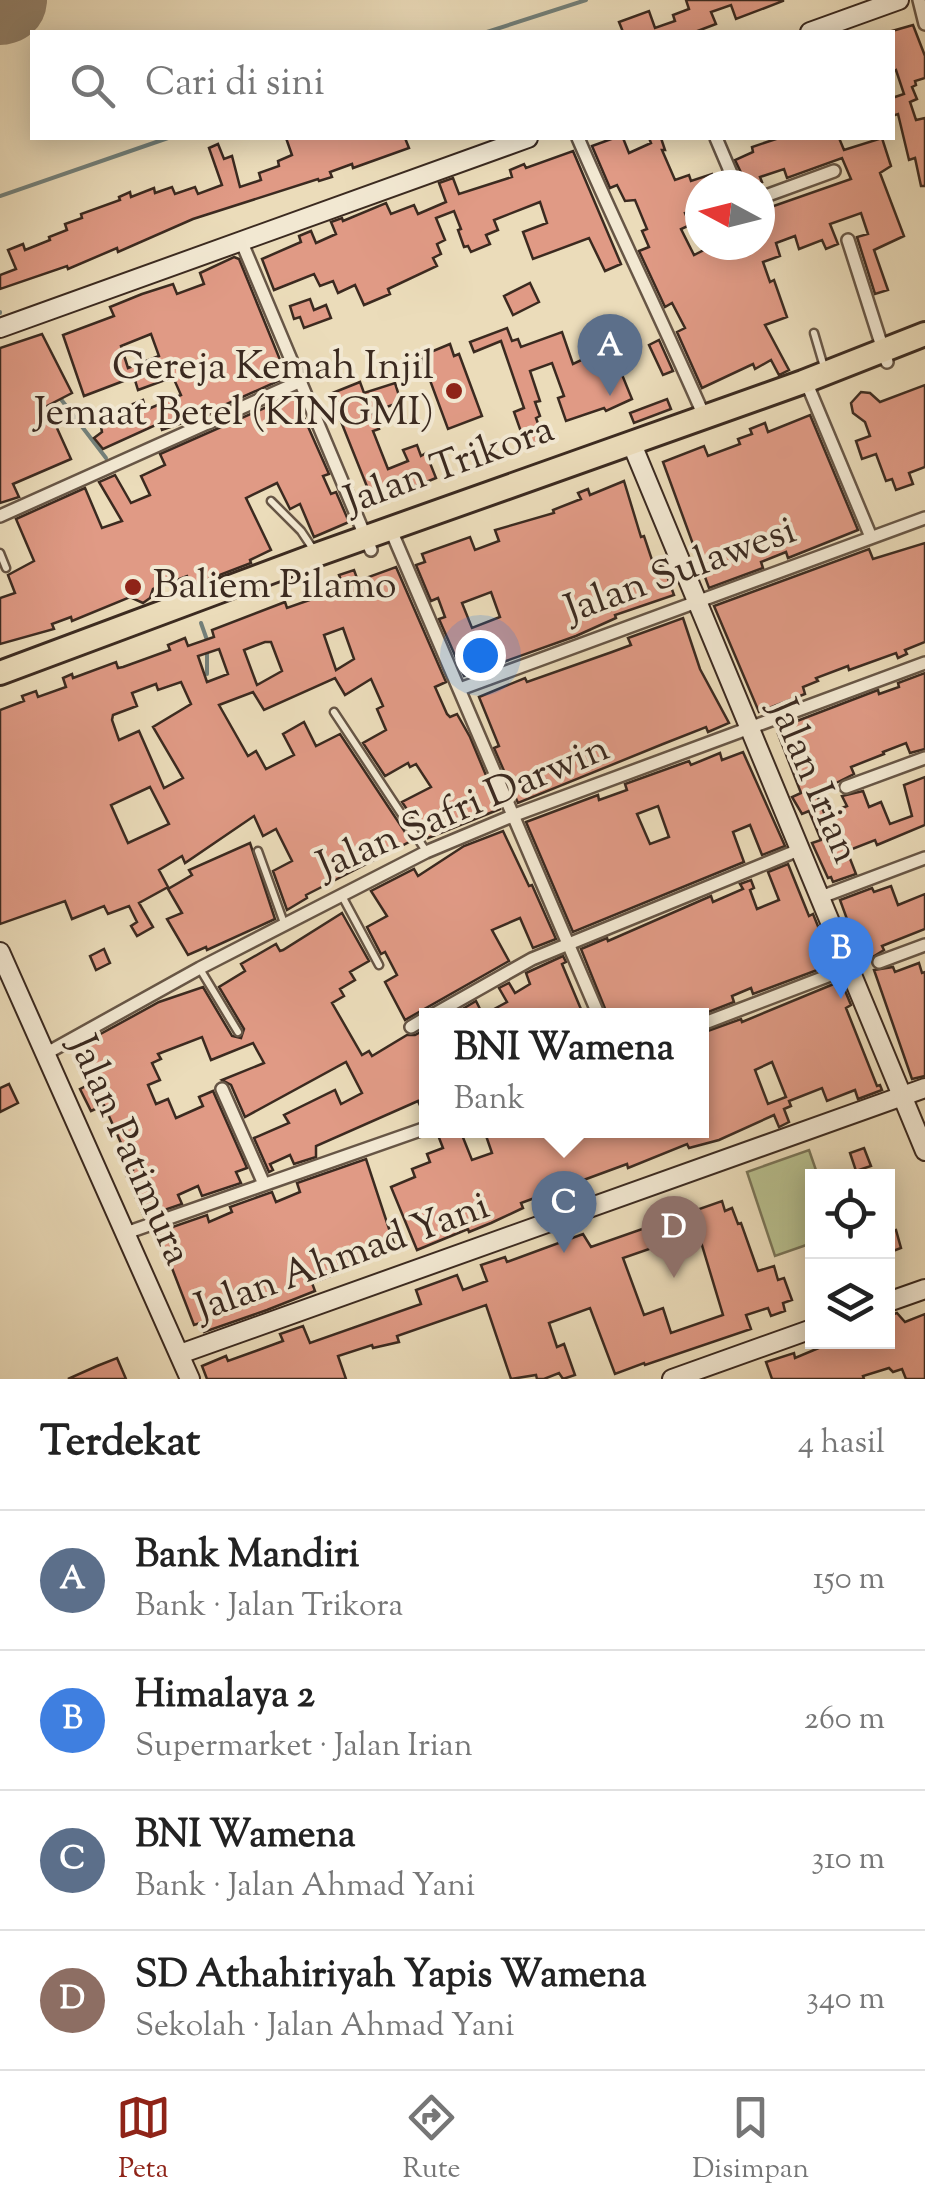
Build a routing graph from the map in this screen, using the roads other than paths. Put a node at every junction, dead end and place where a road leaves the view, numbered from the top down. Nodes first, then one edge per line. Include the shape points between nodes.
1 (899, 0) edge
2 (919, 0) edge
3 (925, 24) edge
4 (834, 29) edge
5 (523, 140) edge
6 (579, 140) edge
7 (717, 140) edge
8 (730, 170) edge
9 (834, 171) dead end
10 (775, 193) edge
11 (848, 240) dead end
12 (242, 243) junction
13 (0, 328) edge
14 (814, 333) dead end
15 (925, 334) edge
16 (925, 348) edge
17 (884, 356) junction
18 (825, 372) junction
19 (300, 382) junction
20 (810, 391) junction
21 (704, 416) junction
22 (634, 448) junction
23 (271, 501) dead end
24 (0, 516) edge
25 (925, 518) edge
26 (393, 535) junction
27 (871, 537) junction
28 (369, 544) junction
29 (0, 552) edge
30 (316, 555) junction
31 (6, 568) dead end
32 (698, 599) junction
33 (194, 602) junction
34 (143, 630) dead end
35 (925, 664) edge
36 (0, 673) edge
37 (0, 686) edge
38 (460, 689) junction
39 (334, 712) dead end
40 (750, 727) junction
41 (925, 758) edge
42 (846, 787) dead end
43 (512, 816) junction
44 (801, 849) junction
45 (258, 851) dead end
46 (426, 852) junction
47 (925, 858) edge
48 (342, 894) junction
49 (821, 897) junction
50 (285, 924) junction
51 (568, 944) junction
52 (925, 945) edge
53 (0, 952) edge
54 (880, 962) dead end
55 (380, 965) dead end
56 (851, 967) junction
57 (200, 968) junction
58 (445, 1008) edge
59 (596, 1008) edge
60 (709, 1021) edge
61 (419, 1022) edge
62 (411, 1026) dead end
63 (238, 1032) dead end
64 (46, 1052) junction
65 (925, 1088) edge
66 (222, 1090) dead end
67 (904, 1096) junction
68 (419, 1130) edge
69 (925, 1150) edge
70 (264, 1184) junction
71 (126, 1233) junction
72 (925, 1289) edge
73 (895, 1300) edge
74 (805, 1332) edge
75 (180, 1354) junction
76 (190, 1379) edge
77 (672, 1379) edge

1 - 4 main road
2 - 3 street
5 - 12 main road
6 - 21 street
7 - 8 street
9 - 10 street
11 - 17 street
12 - 13 main road
12 - 19 street
14 - 18 lane
15 - 17 highway, Jalan Trikora
16 - 17 highway, Jalan Trikora
17 - 18 highway, Jalan Trikora
17 - 20 highway, Jalan Trikora
18 - 21 highway, Jalan Trikora
19 - 24 street
19 - 28 street
20 - 22 highway, Jalan Trikora
20 - 27 street
21 - 22 highway, Jalan Trikora
22 - 26 highway, Jalan Trikora
22 - 32 main road, Jalan Irian
23 - 30 lane
25 - 27 street, Jalan Sulawesi
26 - 28 highway, Jalan Trikora
26 - 38 street
27 - 32 street, Jalan Sulawesi
28 - 30 highway, Jalan Trikora
28 - 37 highway, Jalan Trikora
29 - 31 lane
30 - 33 highway, Jalan Trikora
32 - 38 street, Jalan Sulawesi
32 - 40 main road, Jalan Irian
33 - 34 lane
33 - 36 highway, Jalan Trikora
35 - 40 street, Jalan Safri Darwin
38 - 43 street
39 - 46 lane
40 - 43 street, Jalan Safri Darwin
40 - 44 main road, Jalan Irian
41 - 42 street
43 - 46 street, Jalan Safri Darwin
43 - 51 street
44 - 49 main road, Jalan Irian
44 - 51 street
45 - 50 lane
46 - 48 street, Jalan Safri Darwin
47 - 49 street
48 - 50 street, Jalan Safri Darwin
48 - 55 lane
49 - 56 main road, Jalan Irian
50 - 57 street, Jalan Safri Darwin
51 - 58 street
51 - 59 street
52 - 54 street
53 - 64 main road, Jalan Patimura
56 - 60 street
56 - 67 main road, Jalan Irian
57 - 63 lane
57 - 64 street, Jalan Safri Darwin
61 - 62 street
64 - 71 main road, Jalan Patimura
65 - 67 main road, Jalan Ahmad Yani
66 - 70 street
67 - 69 main road, Jalan Irian
67 - 75 main road, Jalan Ahmad Yani
68 - 70 street
70 - 71 street
71 - 75 main road, Jalan Patimura
72 - 73 main road
74 - 77 main road
75 - 76 main road, Jalan Patimura

